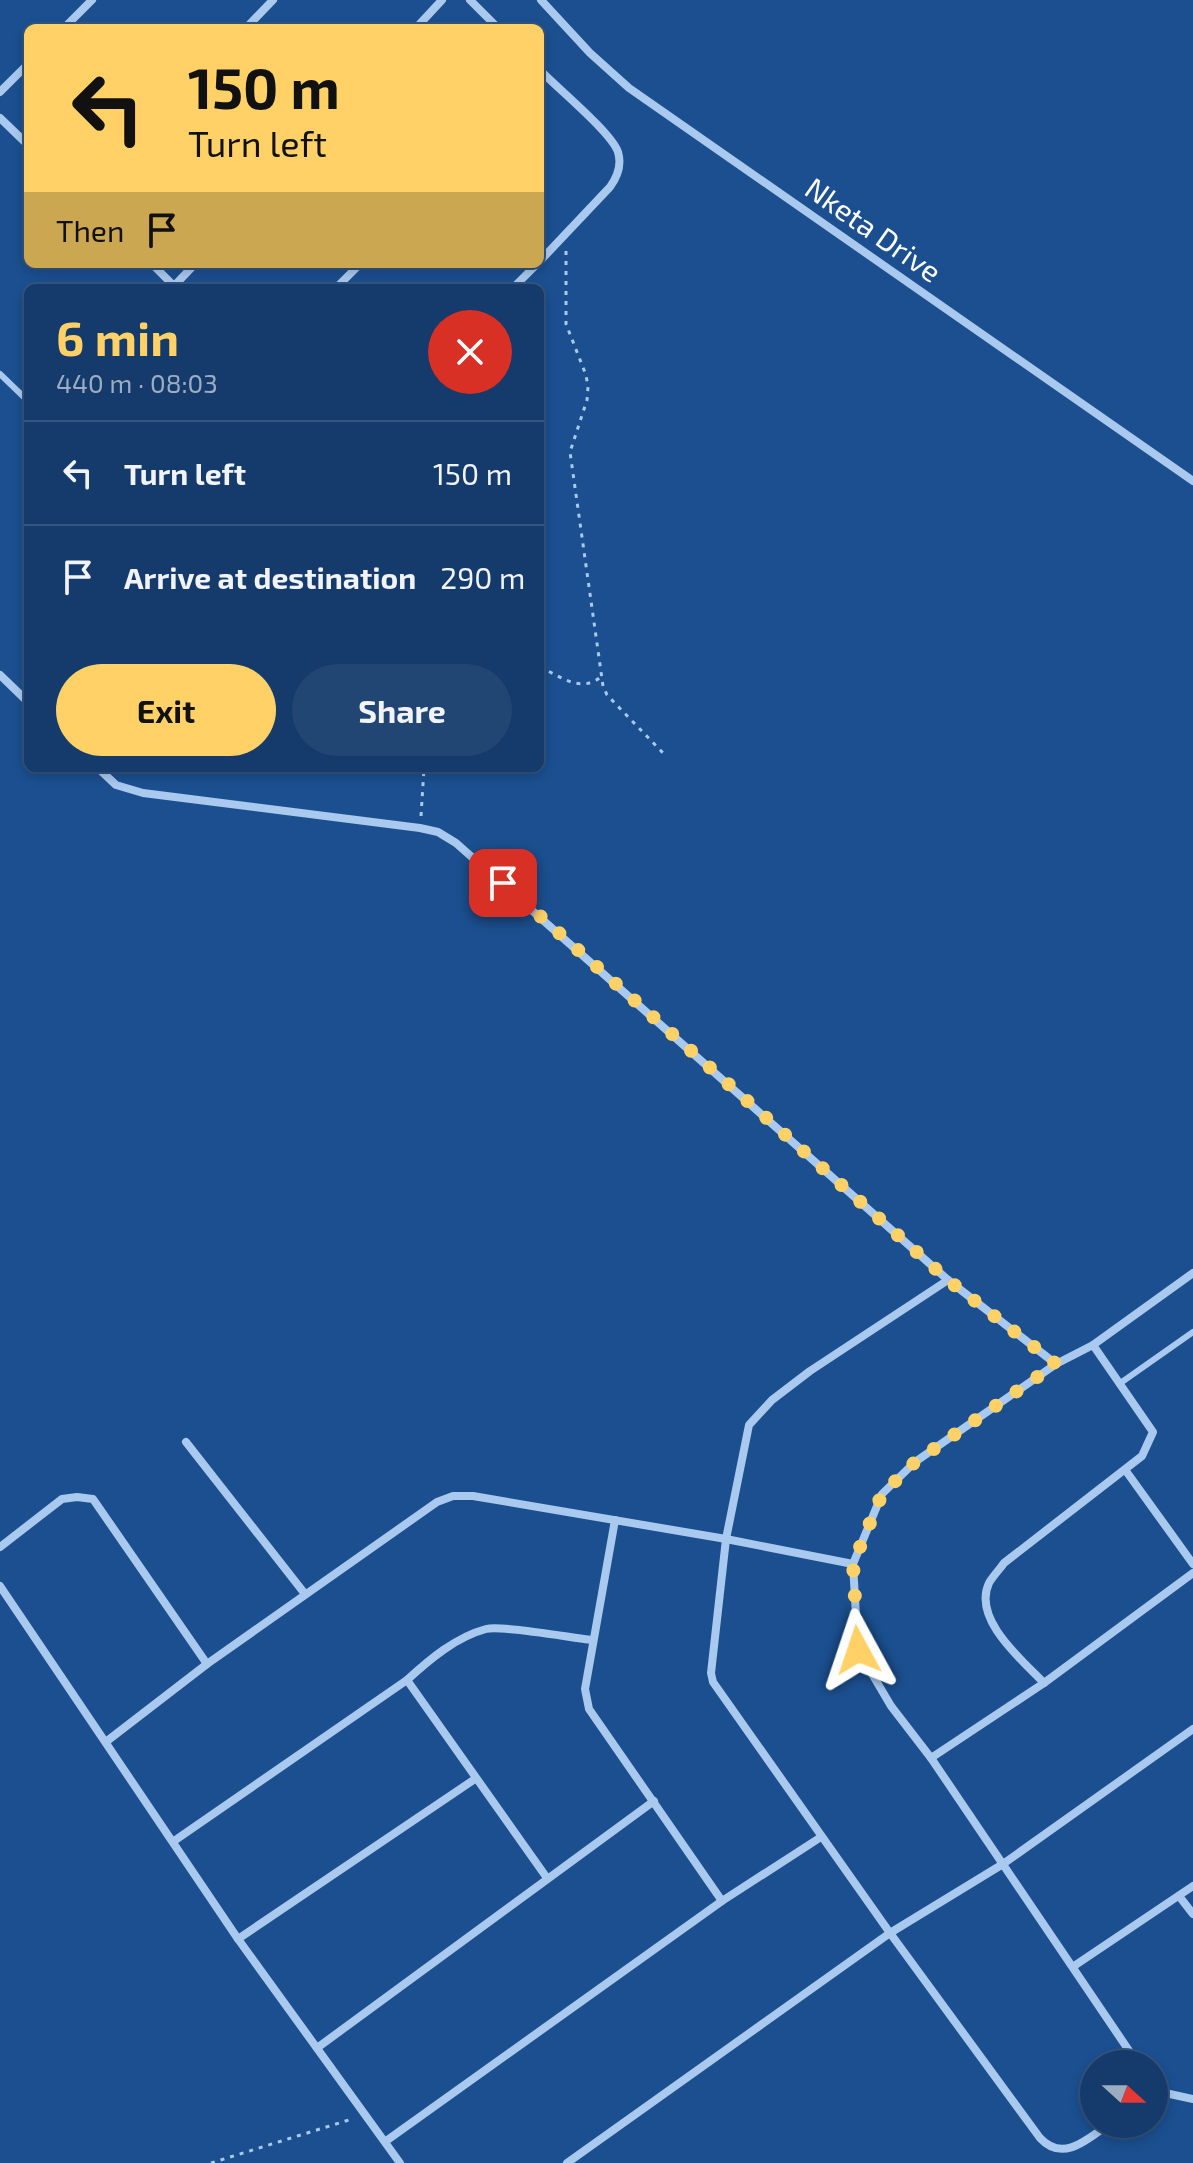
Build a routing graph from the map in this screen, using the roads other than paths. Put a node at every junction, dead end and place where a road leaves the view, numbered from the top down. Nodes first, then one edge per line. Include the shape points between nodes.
1 (92, 0) edge
2 (273, 0) edge
3 (442, 0) edge
4 (470, 0) edge
5 (541, 0) edge
6 (68, 24) edge
7 (250, 24) edge
8 (420, 24) edge
9 (494, 24) edge
10 (24, 68) edge
11 (544, 78) edge
12 (0, 92) edge
13 (0, 118) edge
14 (24, 141) edge
15 (544, 256) edge
16 (156, 268) edge
17 (192, 268) edge
18 (356, 268) edge
19 (532, 268) edge
20 (172, 284) edge
21 (178, 284) edge
22 (340, 284) edge
23 (517, 284) edge
24 (0, 374) edge
25 (24, 397) edge
26 (1193, 481) edge
27 (0, 675) edge
28 (24, 698) edge
29 (102, 772) edge
30 (1193, 1273) edge
31 (948, 1280) junction
32 (1193, 1332) edge
33 (1093, 1345) junction
34 (1056, 1364) junction
35 (1119, 1384) junction
36 (186, 1442) dead end
37 (1126, 1471) junction
38 (615, 1520) junction
39 (726, 1539) junction
40 (0, 1547) edge
41 (853, 1564) junction
42 (1193, 1564) edge
43 (1193, 1573) edge
44 (0, 1586) edge
45 (305, 1594) junction
46 (592, 1640) junction
47 (207, 1664) junction
48 (407, 1680) junction
49 (1044, 1683) junction
50 (1193, 1729) edge
51 (107, 1741) junction
52 (931, 1758) junction
53 (475, 1779) junction
54 (654, 1801) junction
55 (821, 1837) junction
56 (174, 1841) junction
57 (1003, 1864) junction
58 (547, 1878) junction
59 (1193, 1886) edge
60 (1179, 1896) junction
61 (722, 1901) junction
62 (1193, 1914) edge
63 (890, 1933) junction
64 (238, 1939) junction
65 (1074, 1966) junction
66 (317, 2048) junction
67 (1129, 2050) edge
68 (1168, 2094) edge
69 (1193, 2099) edge
70 (1089, 2138) edge
71 (386, 2141) junction
72 (400, 2163) edge
73 (567, 2163) edge

1 - 6 street
2 - 7 street
3 - 8 street
4 - 9 street
5 - 26 street, Nketa Drive via 629,88
10 - 12 street
11 - 15 street via 613,142 620,164 610,187
13 - 14 street
16 - 20 street
17 - 21 street
18 - 22 street
19 - 23 street
24 - 25 lane
27 - 28 street
29 - 31 street via 116,785 143,793 438,832
30 - 33 street
31 - 34 street
31 - 39 street via 810,1371 758,1413 745,1440
32 - 35 lane
33 - 34 street
33 - 35 street
34 - 41 street via 915,1462 882,1494
35 - 37 street via 1153,1432 1142,1456
36 - 45 street
37 - 42 street
37 - 49 street via 1004,1563 988,1584 992,1626
38 - 39 street
38 - 45 street via 453,1496
38 - 46 street
39 - 41 street
39 - 55 street via 710,1665 713,1682
40 - 47 street via 62,1499 93,1499
41 - 52 street via 858,1650 891,1706
43 - 49 street
44 - 51 street
45 - 47 street
46 - 48 street via 489,1628 460,1640
46 - 54 street via 585,1698 589,1709
47 - 51 street
48 - 53 street
48 - 56 street
49 - 52 street
50 - 57 street
51 - 56 street
52 - 57 street
53 - 58 street
53 - 64 street
54 - 58 street
54 - 61 street
55 - 61 street
55 - 63 street
56 - 64 street
57 - 63 street
57 - 65 street
58 - 66 street
59 - 60 street
60 - 62 street
60 - 65 street
61 - 71 street
63 - 70 street via 1047,2145 1061,2151
63 - 73 street
64 - 66 street
65 - 67 street
66 - 71 street
68 - 69 street
71 - 72 street

